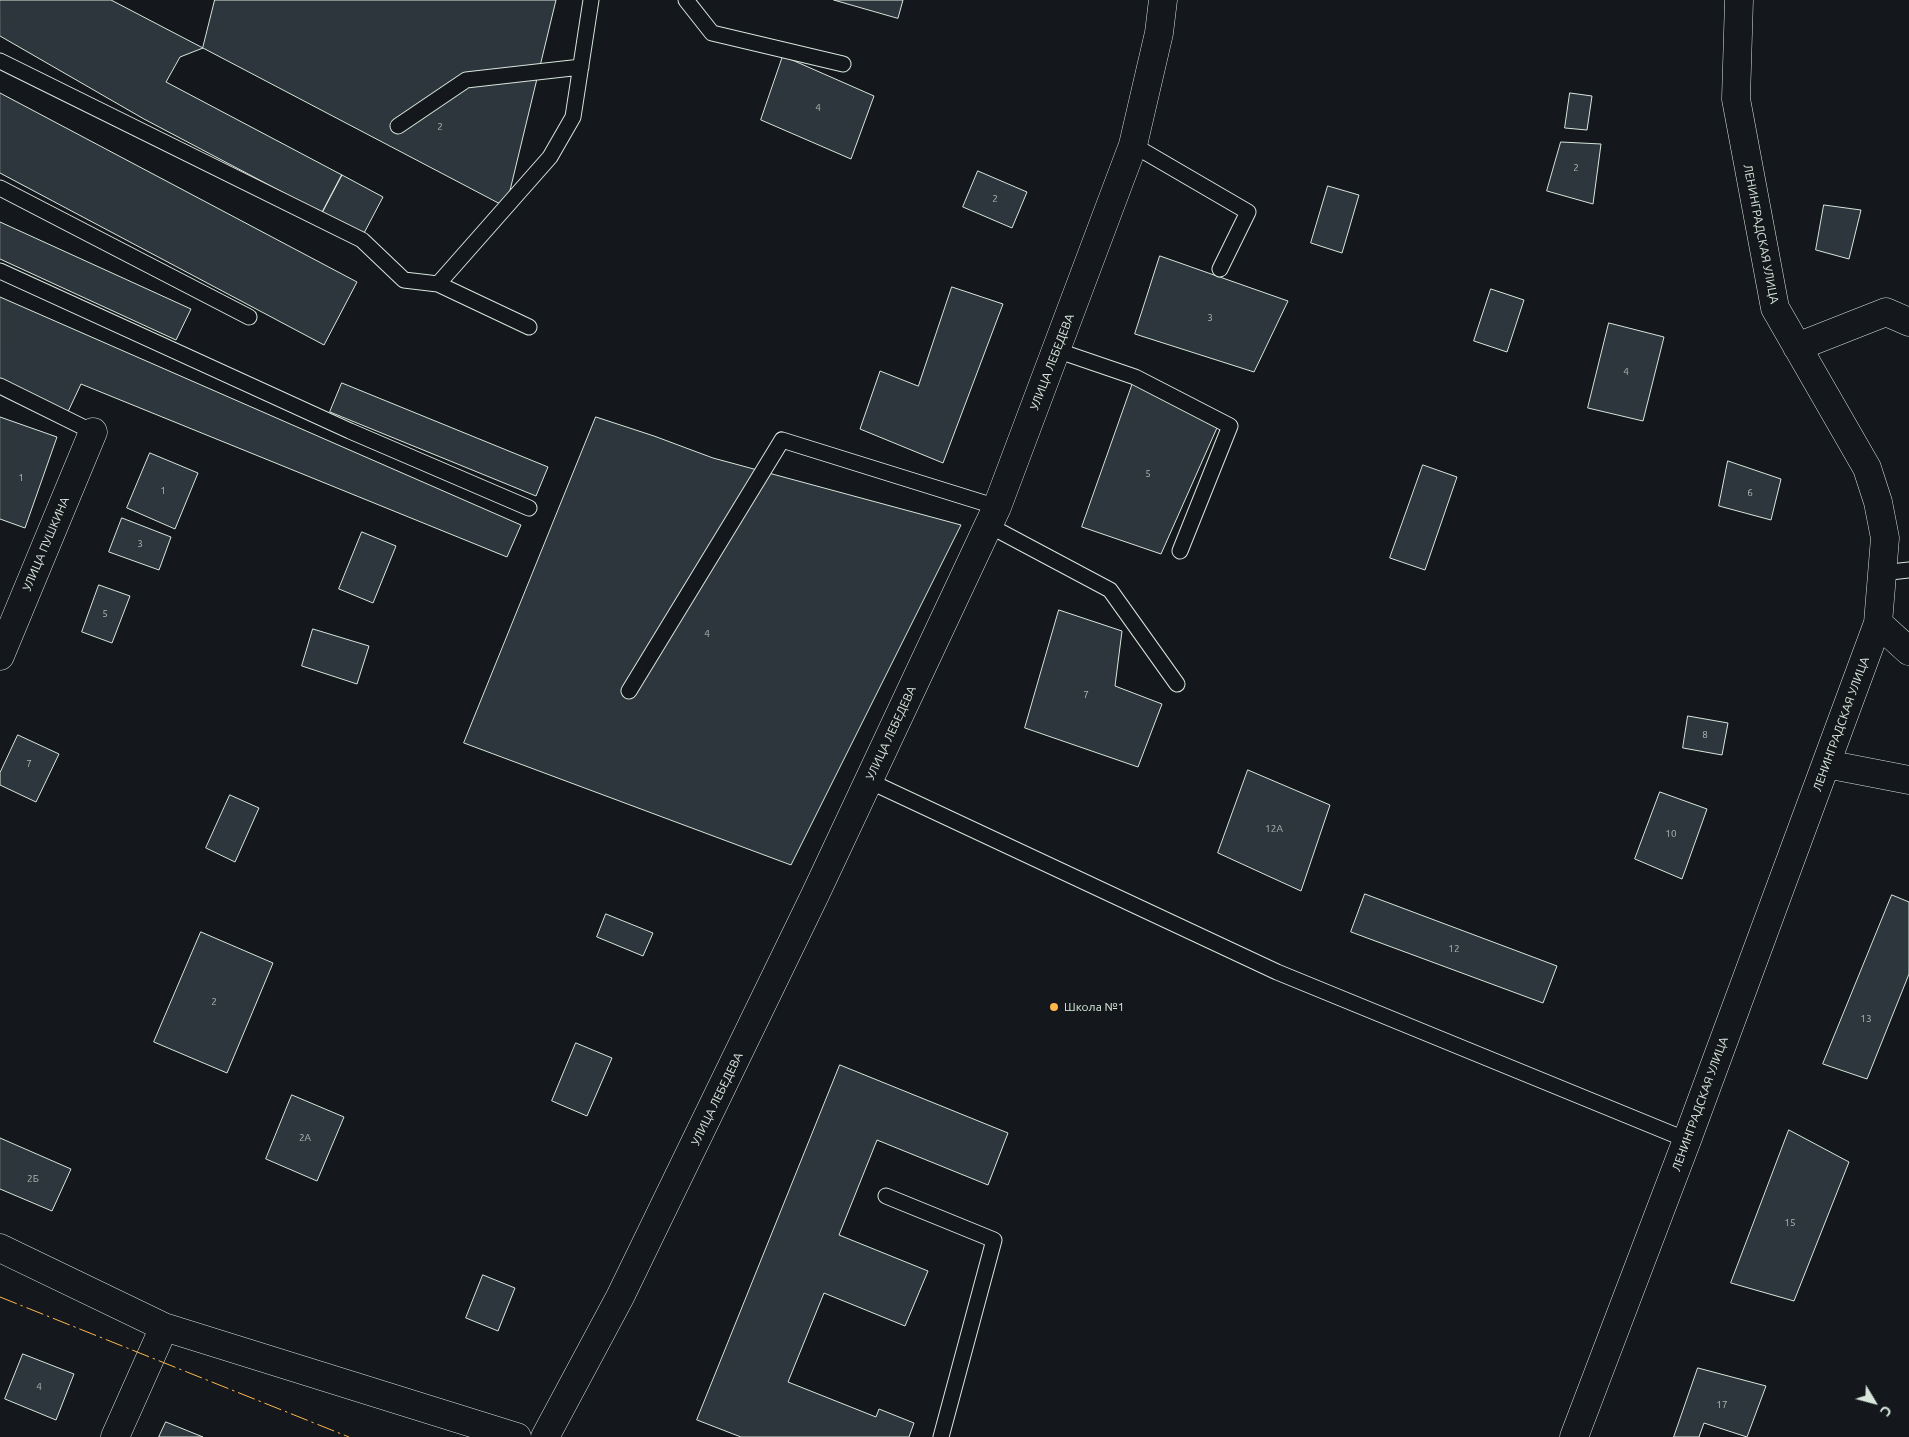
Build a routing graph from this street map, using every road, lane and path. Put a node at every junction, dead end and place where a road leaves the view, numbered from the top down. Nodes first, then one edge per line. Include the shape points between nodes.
1 (591, 0) edge
2 (686, 0) edge
3 (1163, 0) edge
4 (1739, 0) edge
5 (0, 61) edge
6 (843, 64) dead end
7 (581, 67) junction
8 (398, 126) dead end
9 (1133, 146) junction
10 (0, 188) edge
11 (1220, 269) dead end
12 (0, 270) edge
13 (438, 284) junction
14 (249, 317) dead end
15 (1909, 322) edge
16 (530, 327) dead end
17 (1797, 347) junction
18 (1056, 350) junction
19 (0, 386) edge
20 (93, 432) joint
21 (529, 508) dead end
22 (992, 516) junction
23 (1180, 551) dead end
24 (1909, 570) edge
25 (1882, 573) junction
26 (1878, 623) junction
27 (1909, 651) edge
28 (0, 656) edge
29 (1177, 684) dead end
30 (629, 691) dead end
31 (1826, 764) junction
32 (1909, 780) edge
33 (869, 781) junction
34 (1686, 1140) junction
35 (886, 1196) dead end
36 (0, 1248) edge
37 (164, 1328) junction
38 (115, 1437) edge
39 (517, 1437) edge
40 (545, 1437) edge
41 (941, 1437) edge
42 (1574, 1437) edge

1 - 7 lane
2 - 6 lane via 712,32
3 - 9 street, УЛИЦА ЛЕБЕДЕВА via 1159,33
4 - 17 street, ЛЕНИНГРАДСКАЯ УЛИЦА via 1736,99 1775,308
5 - 13 lane via 362,240 404,280
7 - 8 lane via 466,80
7 - 13 lane via 573,117 550,157
9 - 11 lane via 1248,212
9 - 18 street, УЛИЦА ЛЕБЕДЕВА
10 - 14 lane
12 - 21 lane
13 - 16 lane
15 - 17 street via 1886,312
17 - 25 street, ЛЕНИНГРАДСКАЯ УЛИЦА via 1867,468 1885,538
18 - 22 street, УЛИЦА ЛЕБЕДЕВА
18 - 23 lane via 1135,377 1230,426
19 - 20 lane
20 - 28 street, УЛИЦА ПУШКИНА
22 - 29 lane via 1110,590
22 - 30 lane via 782,440
22 - 33 street, УЛИЦА ЛЕБЕДЕВА
24 - 25 lane
25 - 26 street, ЛЕНИНГРАДСКАЯ УЛИЦА
26 - 27 street
26 - 31 street, ЛЕНИНГРАДСКАЯ УЛИЦА
31 - 32 street
31 - 34 street, ЛЕНИНГРАДСКАЯ УЛИЦА
33 - 34 lane via 1277,972
33 - 40 street, УЛИЦА ЛЕБЕДЕВА via 620,1297
34 - 42 street, ЛЕНИНГРАДСКАЯ УЛИЦА
35 - 41 lane via 994,1240
36 - 37 street
37 - 38 street
37 - 39 street

